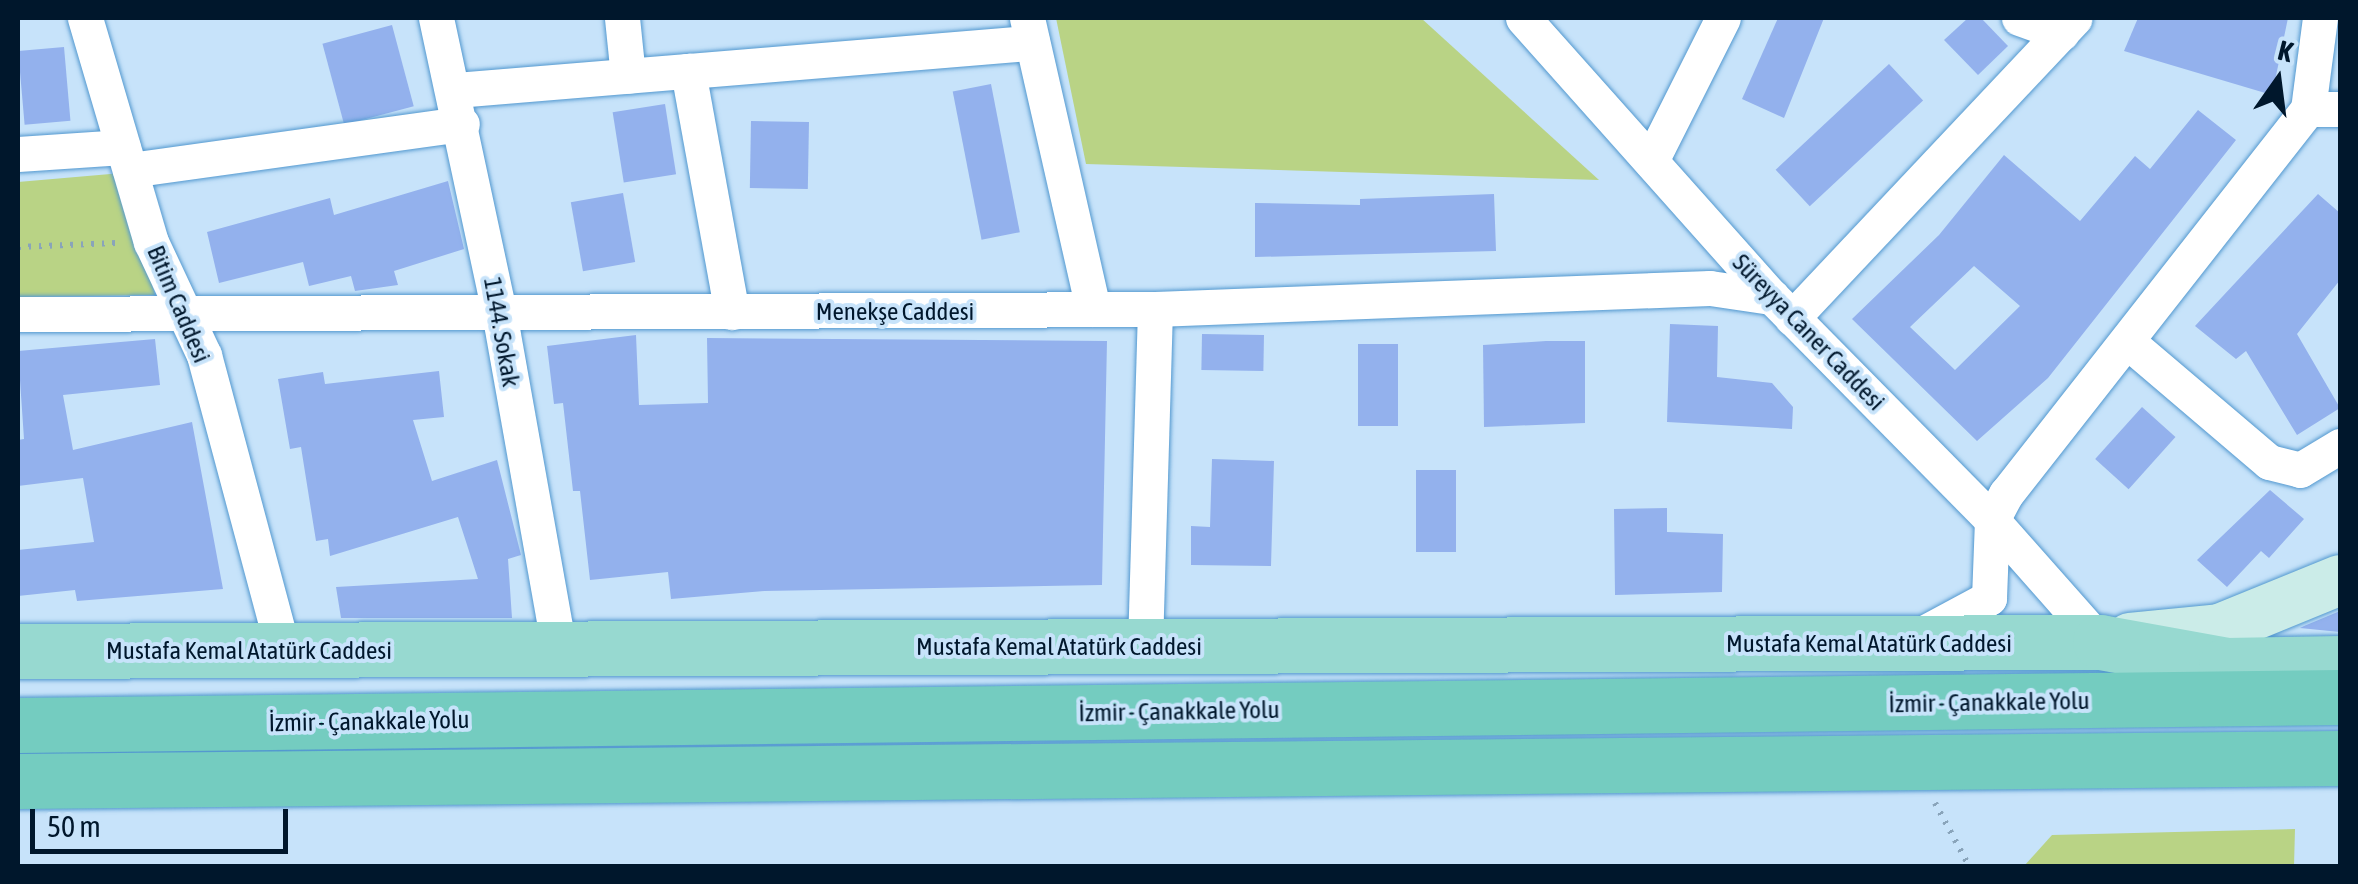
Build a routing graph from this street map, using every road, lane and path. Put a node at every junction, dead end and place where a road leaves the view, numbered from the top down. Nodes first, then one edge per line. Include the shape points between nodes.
1 (85, 18) edge
2 (436, 18) edge
3 (622, 18) edge
4 (1523, 18) edge
5 (1723, 18) edge
6 (2018, 18) edge
7 (2320, 18) edge
8 (2068, 25) edge
9 (1030, 30) edge
10 (688, 72) junction
11 (628, 76) junction
12 (458, 107) junction
13 (2324, 109) edge
14 (18, 154) edge
15 (127, 158) junction
16 (1651, 161) junction
17 (152, 242) junction
18 (18, 247) edge
19 (1782, 308) junction
20 (1155, 309) junction
21 (1094, 310) junction
22 (179, 312) junction
23 (499, 312) junction
24 (732, 312) junction
25 (18, 314) edge
26 (2128, 342) junction
27 (2340, 446) edge
28 (1992, 520) junction
29 (2340, 580) edge
30 (2100, 642) junction
31 (1902, 643) junction
32 (1146, 646) junction
33 (559, 649) junction
34 (283, 650) junction
35 (18, 651) edge
36 (2340, 663) edge
37 (2340, 697) edge
38 (2221, 700) junction
39 (18, 725) edge
40 (2340, 758) edge
41 (1914, 762) junction
42 (18, 781) edge
43 (1969, 866) edge

1 - 15 street, Bitim Caddesi
2 - 12 street, 1144. Sokak
3 - 11 street
4 - 16 street, Süreyya Caner Caddesi
5 - 16 street
6 - 8 street
7 - 13 street
8 - 19 street
9 - 10 street
9 - 21 street
10 - 11 street
10 - 24 street
11 - 12 street
12 - 15 street
12 - 23 street, 1144. Sokak
13 - 26 street
14 - 15 street
15 - 17 street, Bitim Caddesi
16 - 19 street, Süreyya Caner Caddesi
17 - 18 path
17 - 22 street, Bitim Caddesi
19 - 20 street, Menekşe Caddesi via 1710,288
19 - 28 street, Süreyya Caner Caddesi
20 - 21 street, Menekşe Caddesi
20 - 32 street
21 - 24 street, Menekşe Caddesi
22 - 23 street, Menekşe Caddesi
22 - 25 street, Menekşe Caddesi
22 - 34 street, Bitim Caddesi via 204,356
23 - 24 street, Menekşe Caddesi
23 - 33 street, 1144. Sokak
26 - 27 street via 2270,462 2300,470
26 - 28 street
28 - 30 street, Süreyya Caner Caddesi
28 - 31 street via 1989,598
29 - 30 main road via 2220,628
30 - 31 main road, Mustafa Kemal Atatürk Caddesi
30 - 36 main road, Mustafa Kemal Atatürk Caddesi via 2226,665
30 - 38 main road
31 - 32 main road, Mustafa Kemal Atatürk Caddesi
32 - 33 main road, Mustafa Kemal Atatürk Caddesi
33 - 34 main road, Mustafa Kemal Atatürk Caddesi
34 - 35 main road, Mustafa Kemal Atatürk Caddesi
37 - 38 highway, İzmir - Çanakkale Yolu
38 - 39 highway, İzmir - Çanakkale Yolu
40 - 41 highway
41 - 42 highway
41 - 43 path

